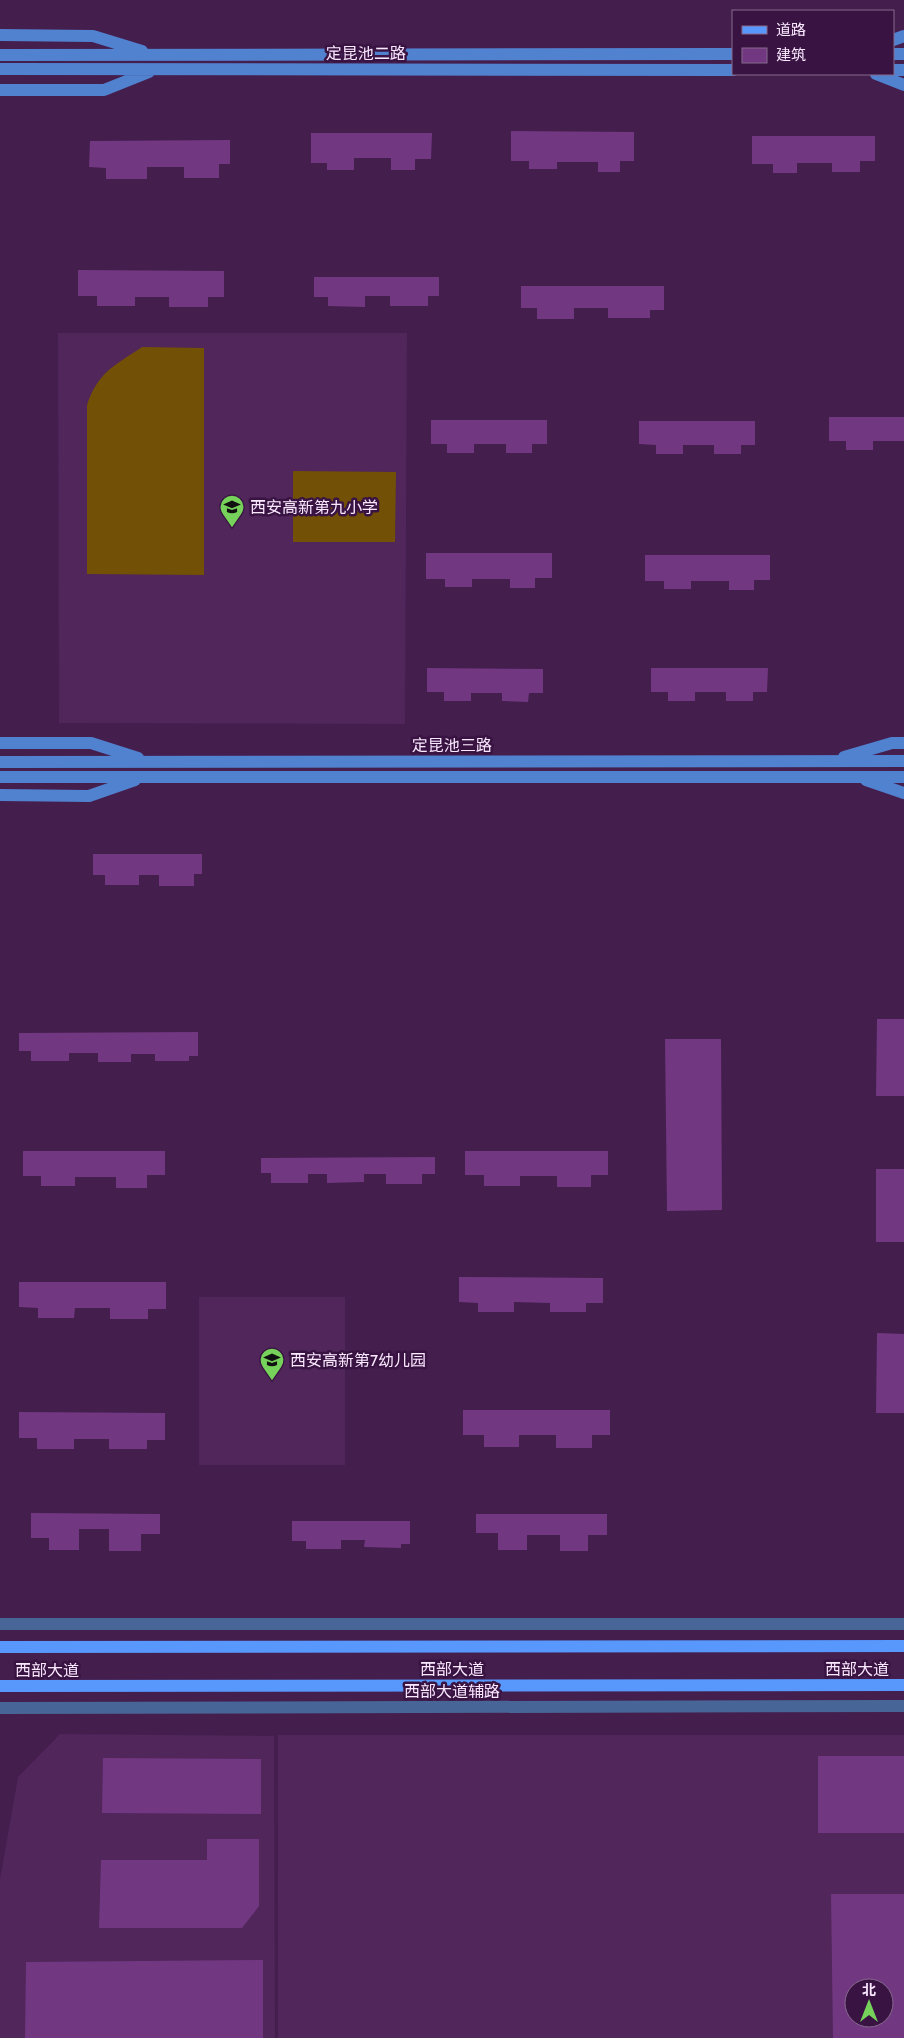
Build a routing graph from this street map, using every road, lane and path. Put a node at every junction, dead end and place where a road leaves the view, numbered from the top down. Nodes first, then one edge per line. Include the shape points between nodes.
1 (0, 35) edge
2 (732, 54) edge
3 (0, 55) edge
4 (154, 55) junction
5 (0, 69) edge
6 (154, 69) junction
7 (732, 70) edge
8 (879, 75) edge
9 (904, 85) edge
10 (0, 90) edge
11 (0, 743) edge
12 (904, 743) edge
13 (832, 761) junction
14 (904, 761) edge
15 (0, 762) edge
16 (150, 762) junction
17 (0, 777) edge
18 (144, 777) junction
19 (856, 777) junction
20 (904, 777) edge
21 (904, 793) edge
22 (0, 795) edge
23 (0, 1624) edge
24 (904, 1624) edge
25 (904, 1646) edge
26 (0, 1647) edge
27 (904, 1685) edge
28 (0, 1686) edge
29 (904, 1706) edge
30 (0, 1708) edge

1 - 4 street via 93,36
2 - 4 street, 定昆池二路
3 - 4 street, 定昆池二路
5 - 6 street, 定昆池二路
6 - 7 street, 定昆池二路
6 - 10 street via 104,90
8 - 9 street
11 - 16 street via 90,743
12 - 13 street via 892,743
13 - 14 street, 定昆池三路
13 - 16 street, 定昆池三路
15 - 16 street, 定昆池三路
17 - 18 street, 定昆池三路
18 - 19 street, 定昆池三路
18 - 22 street via 89,796
19 - 20 street, 定昆池三路
19 - 21 street
23 - 24 street
25 - 26 main road, 西部大道
27 - 28 main road, 西部大道
29 - 30 street, 西部大道辅路

